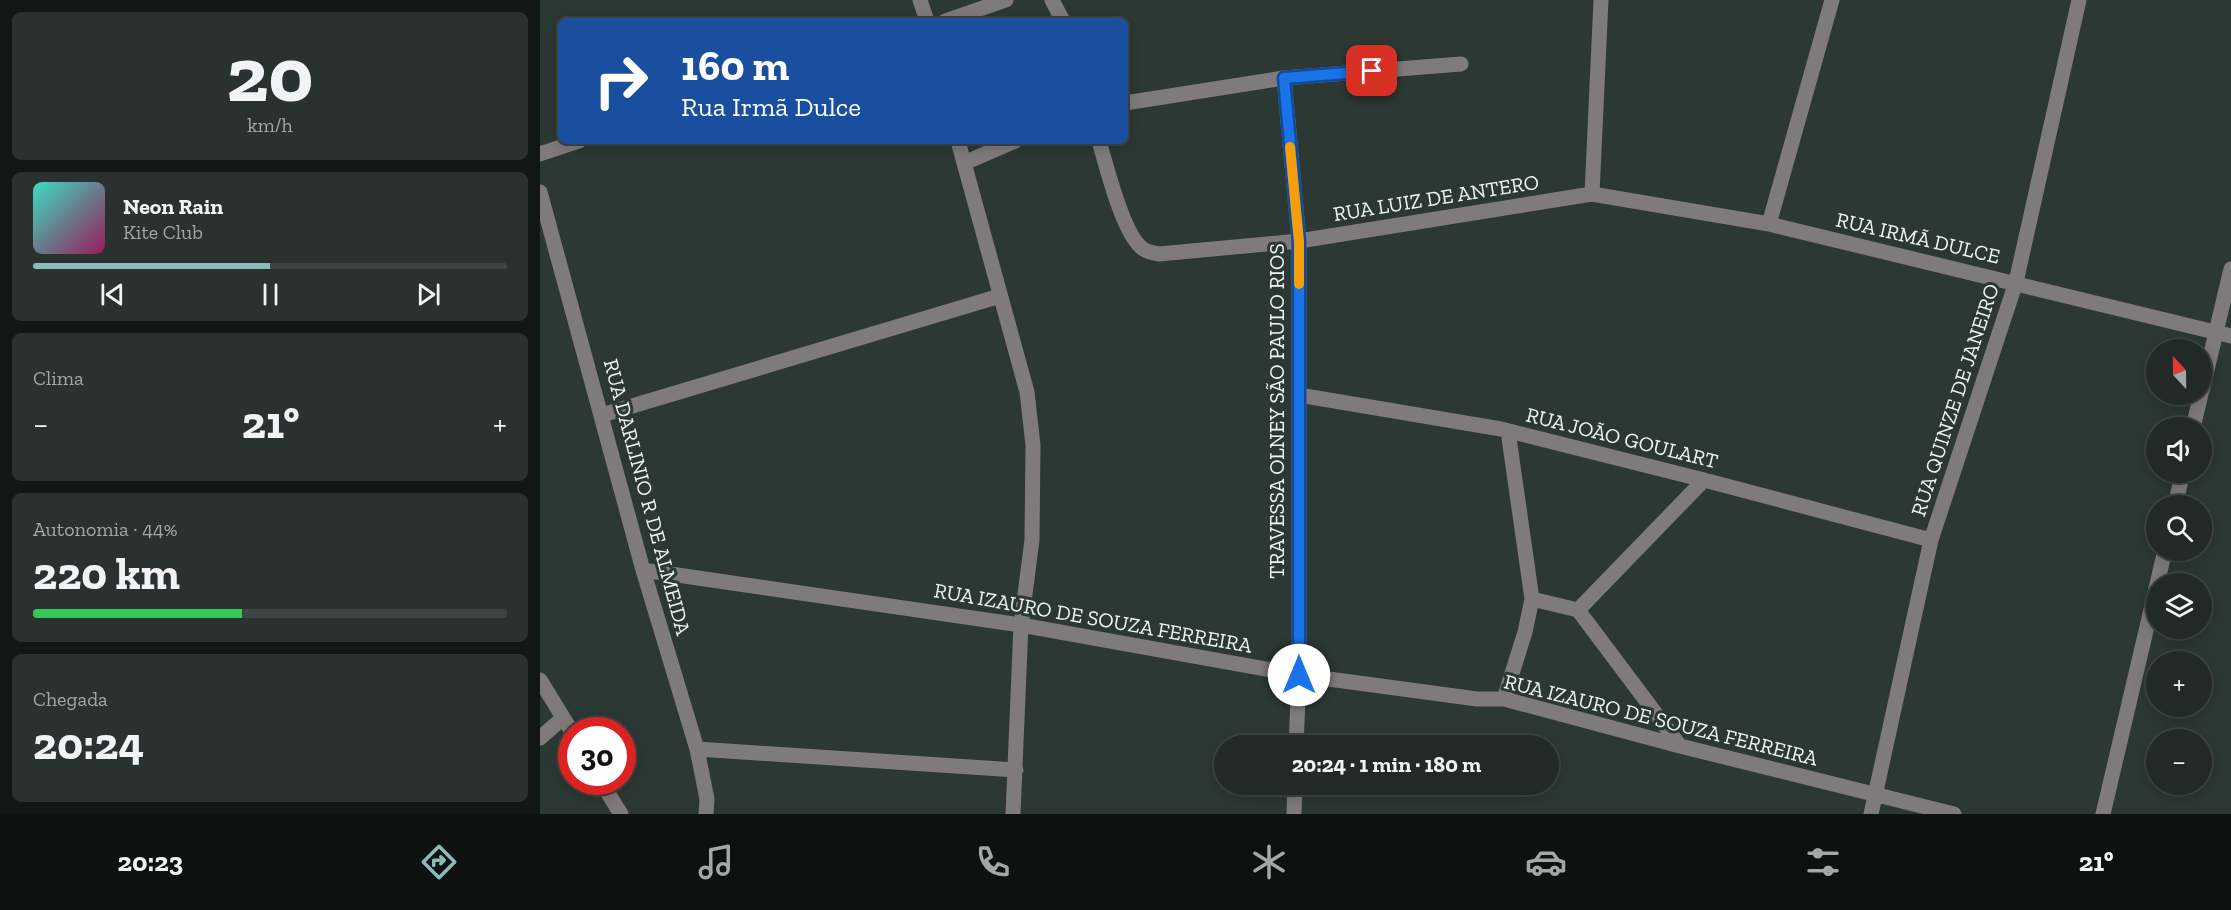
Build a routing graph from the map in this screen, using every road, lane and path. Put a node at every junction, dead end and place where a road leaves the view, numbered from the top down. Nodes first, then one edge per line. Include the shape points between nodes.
1 (920, 0) edge
2 (1006, 0) edge
3 (1052, 0) edge
4 (1601, 0) edge
5 (1832, 0) edge
6 (2079, 0) edge
7 (926, 18) edge
8 (954, 18) edge
9 (1061, 18) edge
10 (1461, 64) dead end
11 (1284, 78) junction
12 (1128, 103) edge
13 (570, 144) edge
14 (959, 144) edge
15 (1008, 144) edge
16 (1100, 144) edge
17 (540, 154) edge
18 (964, 163) junction
19 (540, 192) edge
20 (1592, 194) junction
21 (1769, 224) junction
22 (1299, 242) junction
23 (2231, 269) edge
24 (2016, 282) junction
25 (1000, 296) junction
26 (2223, 334) edge
27 (2212, 365) edge
28 (1299, 395) junction
29 (602, 416) junction
30 (1508, 431) junction
31 (1704, 480) junction
32 (1931, 540) junction
33 (2161, 561) edge
34 (643, 570) junction
35 (1532, 599) junction
36 (1578, 610) junction
37 (1022, 625) junction
38 (1299, 675) junction
39 (540, 680) edge
40 (1504, 699) junction
41 (562, 717) edge
42 (558, 722) edge
43 (1296, 735) edge
44 (540, 738) edge
45 (1680, 747) junction
46 (697, 749) junction
47 (1016, 770) junction
48 (1875, 793) junction
49 (609, 795) edge
50 (1295, 795) edge
51 (621, 814) edge
52 (706, 814) edge
53 (1013, 814) edge
54 (1294, 814) edge
55 (1870, 814) edge
56 (1954, 814) edge
57 (2103, 814) edge

1 - 7 street
2 - 8 street
3 - 9 street
4 - 20 street
5 - 21 street
6 - 24 street, RUA QUINZE DE JANEIRO
10 - 11 street
11 - 12 street
11 - 22 street, TRAVESSA OLNEY SÃO PAULO RIOS
13 - 17 street
14 - 18 street
15 - 18 street
16 - 22 street, RUA LUIZ DE ANTERO via 1126,225 1144,250 1172,254
18 - 25 street
19 - 29 street, RUA DARLINIO R DE ALMEIDA
20 - 21 street, RUA IRMÃ DULCE
20 - 22 street, RUA LUIZ DE ANTERO
21 - 24 street, RUA IRMÃ DULCE
22 - 28 street, TRAVESSA OLNEY SÃO PAULO RIOS
23 - 26 street
24 - 26 street, RUA IRMÃ DULCE
24 - 32 street, RUA QUINZE DE JANEIRO
25 - 29 street
25 - 37 street via 1027,392 1033,445 1032,540
26 - 27 street
28 - 30 street, RUA JOÃO GOULART
28 - 38 street, TRAVESSA OLNEY SÃO PAULO RIOS
29 - 34 street, RUA DARLINIO R DE ALMEIDA
30 - 31 street, RUA JOÃO GOULART
30 - 35 street
31 - 32 street, RUA JOÃO GOULART
31 - 36 street
32 - 48 street, RUA QUINZE DE JANEIRO
33 - 57 street
34 - 37 street, RUA IZAURO DE SOUZA FERREIRA
34 - 46 street, RUA DARLINIO R DE ALMEIDA
35 - 36 street
35 - 40 street
36 - 45 street
37 - 38 street, RUA IZAURO DE SOUZA FERREIRA
37 - 47 street
38 - 40 street, RUA IZAURO DE SOUZA FERREIRA via 1477,699
38 - 43 street, TRAVESSA OLNEY SÃO PAULO RIOS
39 - 41 street
40 - 45 street, RUA IZAURO DE SOUZA FERREIRA
42 - 44 street
45 - 48 street, RUA IZAURO DE SOUZA FERREIRA
46 - 47 street
46 - 52 street, RUA DARLINIO R DE ALMEIDA via 707,799
47 - 53 street
48 - 55 street, RUA QUINZE DE JANEIRO
48 - 56 street, RUA IZAURO DE SOUZA FERREIRA
49 - 51 street
50 - 54 street

